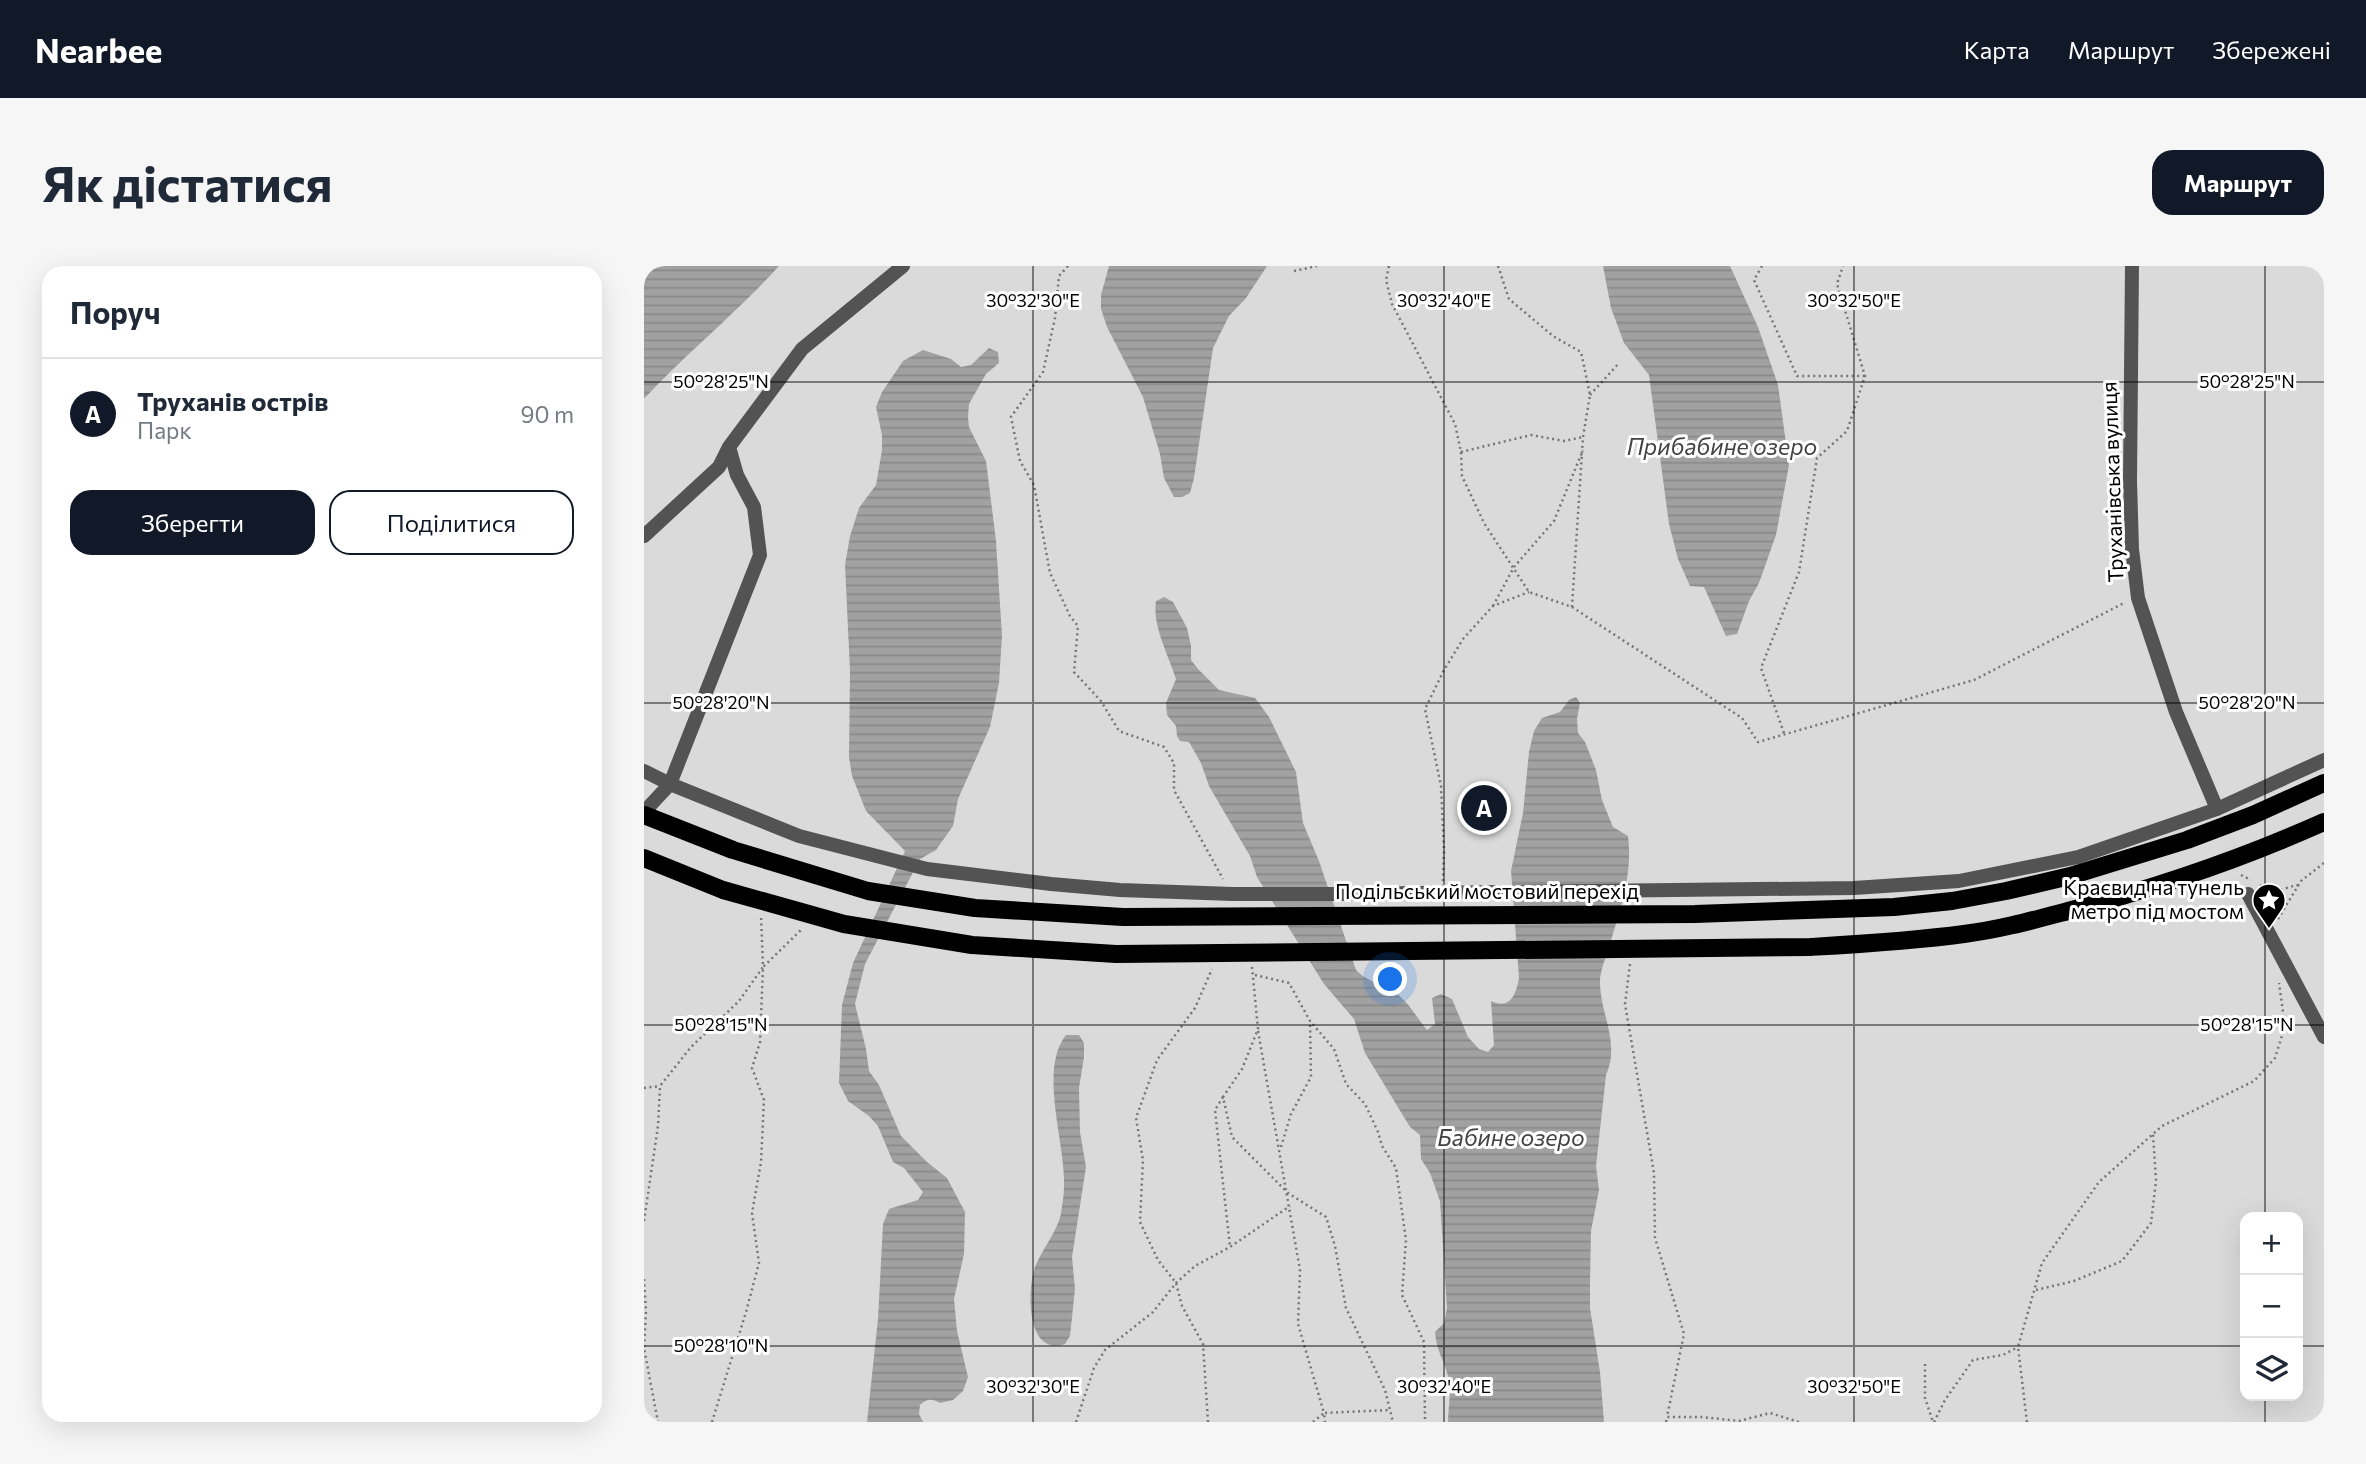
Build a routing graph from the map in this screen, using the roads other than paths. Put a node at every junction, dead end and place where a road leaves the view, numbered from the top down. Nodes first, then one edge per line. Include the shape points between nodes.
1 (903, 266) edge
2 (2132, 266) edge
3 (729, 447) junction
4 (644, 536) edge
5 (2324, 760) edge
6 (644, 771) edge
7 (2324, 783) edge
8 (670, 784) junction
9 (2217, 809) junction
10 (644, 814) edge
11 (2324, 822) edge
12 (644, 858) edge
13 (2248, 894) tunnel mouth
14 (2324, 1037) edge

1 - 3 street via 803,349
2 - 9 street, Труханівська вулиця via 2130,481 2138,598 2176,712
3 - 4 street via 719,467
3 - 8 street via 754,507 760,555
5 - 9 street
6 - 8 street
7 - 10 main road, Подільський мостовий перехід via 2187,840 2070,877 2006,891 1894,907 1695,914 1123,916 975,908 868,891 733,850
8 - 9 street via 799,836 927,869 1064,885 1233,894 1854,888 1959,881 2078,857
8 - 10 street
11 - 12 main road via 2181,878 2046,917 1966,934 1796,947 1116,954 972,945 844,924 723,890
13 - 14 street

